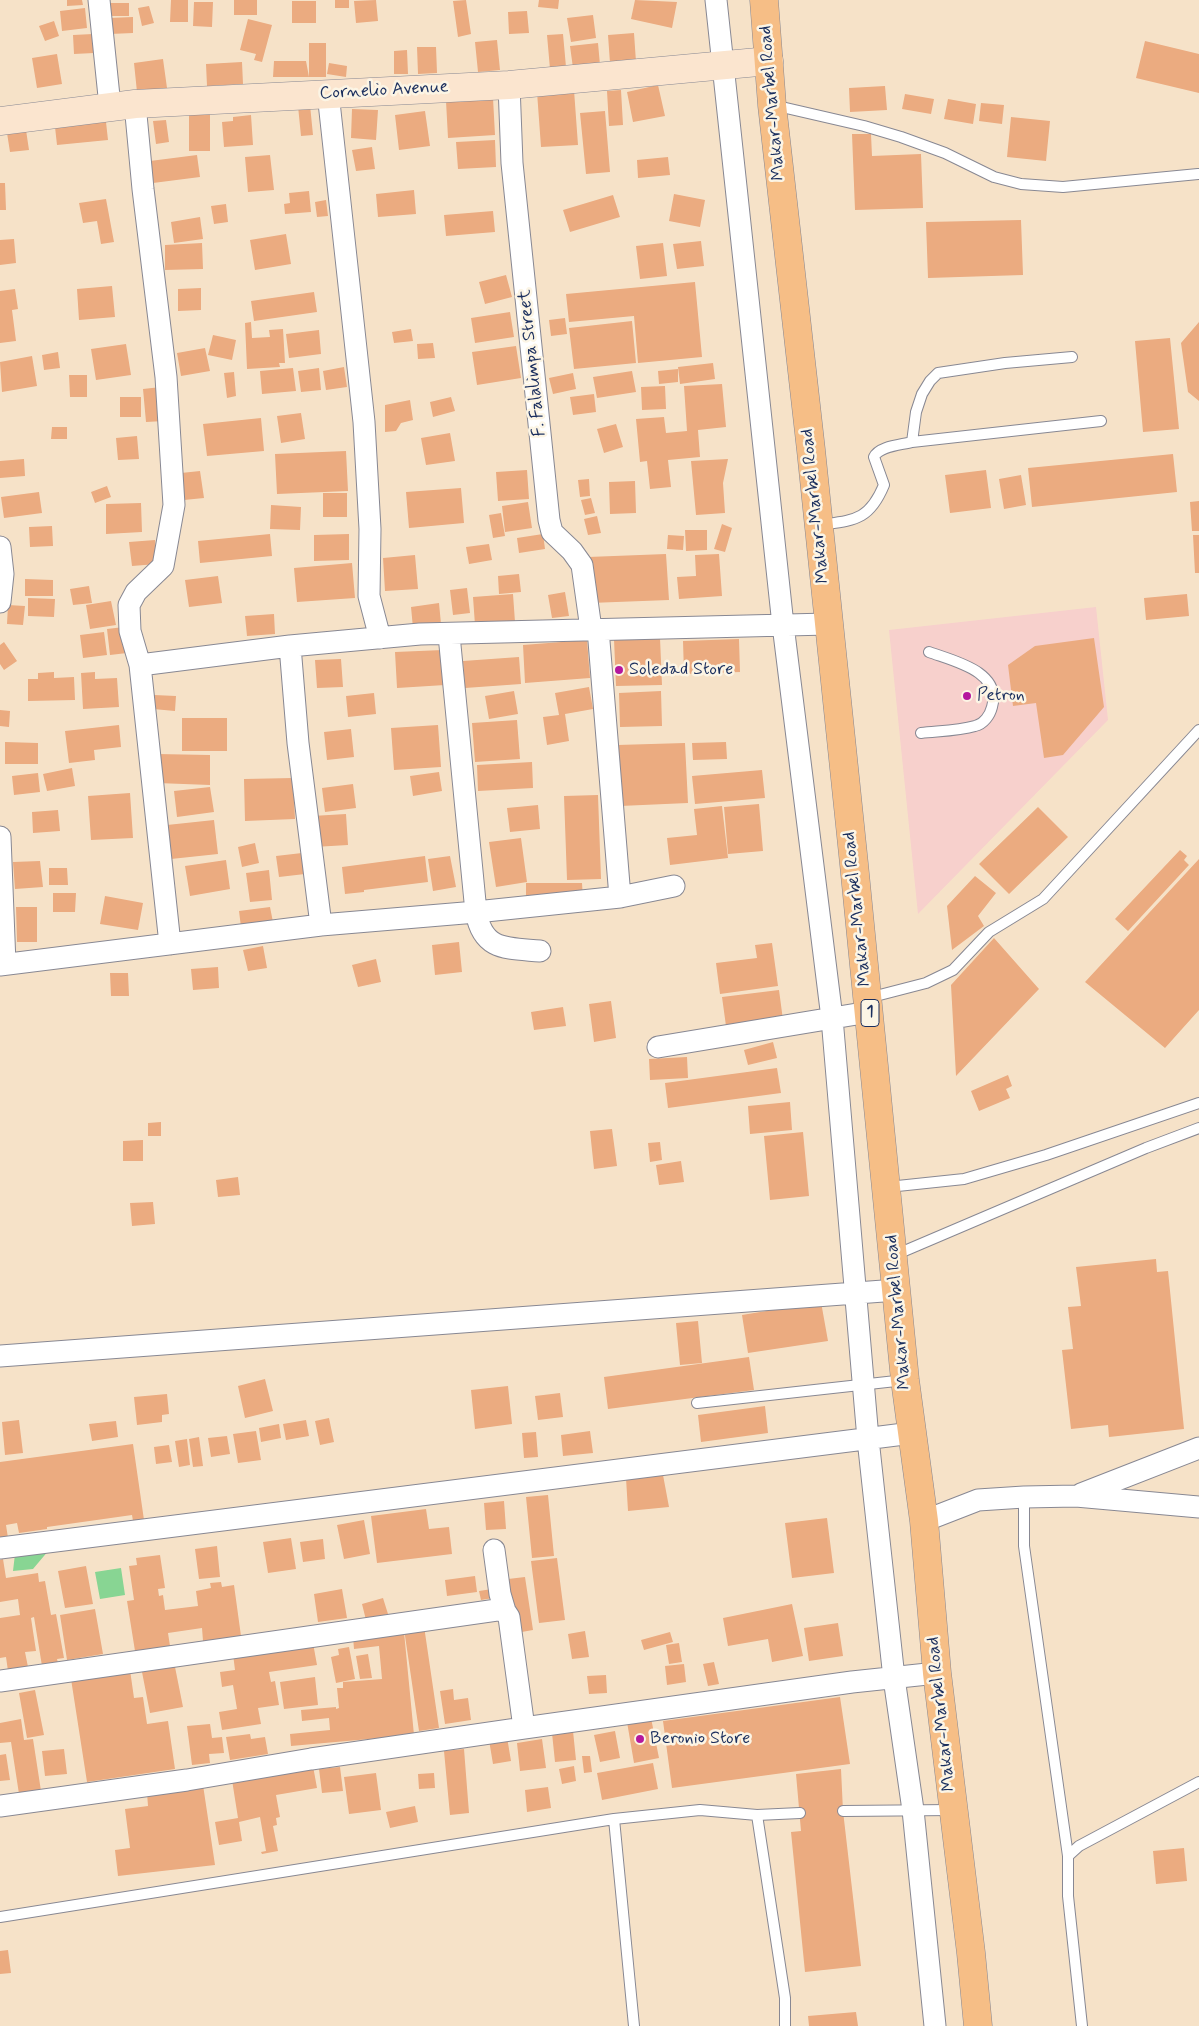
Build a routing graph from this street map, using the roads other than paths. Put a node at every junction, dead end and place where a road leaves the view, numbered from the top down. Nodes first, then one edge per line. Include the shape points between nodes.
1 (100, 0) edge
2 (716, 0) edge
3 (764, 0) edge
4 (769, 61) junction
5 (724, 65) junction
6 (509, 85) junction
7 (328, 93) junction
8 (122, 105) junction
9 (772, 105) junction
10 (0, 121) edge
11 (1198, 174) edge
12 (1072, 357) dead end
13 (1101, 421) dead end
14 (912, 442) junction
15 (818, 525) junction
16 (0, 547) edge
17 (0, 602) edge
18 (828, 624) junction
19 (783, 625) junction
20 (594, 629) junction
21 (449, 635) junction
22 (380, 638) junction
23 (290, 646) junction
24 (929, 652) dead end
25 (140, 665) junction
26 (1199, 730) edge
27 (921, 733) dead end
28 (0, 837) edge
29 (674, 886) dead end
30 (620, 897) junction
31 (476, 912) junction
32 (321, 925) junction
33 (170, 944) junction
34 (540, 951) dead end
35 (3, 964) edge
36 (868, 1005) junction
37 (832, 1018) junction
38 (658, 1047) dead end
39 (1199, 1103) edge
40 (1199, 1128) edge
41 (887, 1187) junction
42 (894, 1255) junction
43 (897, 1290) junction
44 (856, 1292) junction
45 (0, 1356) edge
46 (905, 1380) junction
47 (863, 1385) junction
48 (697, 1403) dead end
49 (912, 1433) junction
50 (868, 1439) junction
51 (1199, 1448) edge
52 (1076, 1496) junction
53 (1024, 1497) junction
54 (1199, 1507) edge
55 (924, 1522) junction
56 (0, 1548) edge
57 (494, 1550) dead end
58 (505, 1611) junction
59 (937, 1673) junction
60 (894, 1678) junction
61 (0, 1681) edge
62 (524, 1728) junction
63 (1199, 1782) edge
64 (0, 1806) edge
65 (912, 1810) junction
66 (953, 1810) junction
67 (843, 1811) dead end
68 (800, 1813) dead end
69 (756, 1815) junction
70 (614, 1819) junction
71 (1068, 1856) junction
72 (0, 1917) edge
73 (634, 2026) edge
74 (786, 2026) edge
75 (935, 2026) edge
76 (978, 2026) edge
77 (1082, 2026) edge

1 - 8 street
2 - 5 street
3 - 4 main road, Makar-Marbel Road / 1
4 - 5 street, Cornelio Avenue
4 - 9 main road, Makar-Marbel Road / 1
5 - 6 street, Cornelio Avenue
5 - 19 street
6 - 7 street, Cornelio Avenue
6 - 20 street, F. Falalimpa Street via 512,163 549,520 552,532 582,565
7 - 8 street, Cornelio Avenue
7 - 22 street via 364,422 370,530 369,596
8 - 10 street, Cornelio Avenue
8 - 25 street via 143,189 166,377 174,505 163,566 136,592 129,605 130,631
9 - 11 lane via 901,137 945,153 994,177 1021,184 1062,188
9 - 15 main road, Makar-Marbel Road / 1
12 - 14 lane via 1004,362 938,373 922,394
13 - 14 lane
14 - 15 lane via 876,452 874,457 884,485 873,507 848,521
15 - 18 main road, Makar-Marbel Road / 1
16 - 17 street via 3,574
18 - 19 street
18 - 36 main road, Makar-Marbel Road / 1
19 - 20 street
19 - 37 street
20 - 21 street
20 - 30 street, F. Falalimpa Street
21 - 22 street
21 - 31 street
22 - 23 street
23 - 25 street
23 - 32 street via 298,743
24 - 27 lane via 981,673 990,685 993,700 989,715 977,726
25 - 33 street
26 - 36 lane via 1043,899 988,932 952,970
28 - 35 street
29 - 30 street
30 - 31 street
31 - 32 street
31 - 34 street via 484,935 494,943 508,948
32 - 33 street
33 - 35 street
36 - 37 street
36 - 41 main road, Makar-Marbel Road / 1
37 - 38 street
37 - 44 street
39 - 41 lane via 964,1179
40 - 42 lane
41 - 42 main road, Makar-Marbel Road / 1
42 - 43 main road, Makar-Marbel Road / 1
43 - 44 street
43 - 46 main road, Makar-Marbel Road / 1
44 - 45 street
44 - 47 street
46 - 47 lane
46 - 49 main road, Makar-Marbel Road / 1
47 - 48 lane
47 - 50 street
49 - 50 street
49 - 55 main road, Makar-Marbel Road / 1
50 - 56 street
50 - 60 street
51 - 52 street
52 - 53 street
52 - 54 street
53 - 55 street via 978,1500
53 - 71 lane via 1024,1546
55 - 59 main road, Makar-Marbel Road / 1
57 - 58 street
58 - 61 street
58 - 62 street via 509,1617
59 - 60 street
59 - 66 main road, Makar-Marbel Road / 1
60 - 62 street
60 - 65 street
62 - 64 street
63 - 71 lane via 1079,1846
65 - 66 lane
65 - 67 lane
65 - 75 street
66 - 76 main road, Makar-Marbel Road / 1
68 - 69 lane
69 - 70 lane via 700,1810
69 - 74 lane via 785,1998
70 - 72 lane
70 - 73 lane
71 - 77 lane via 1068,1896

